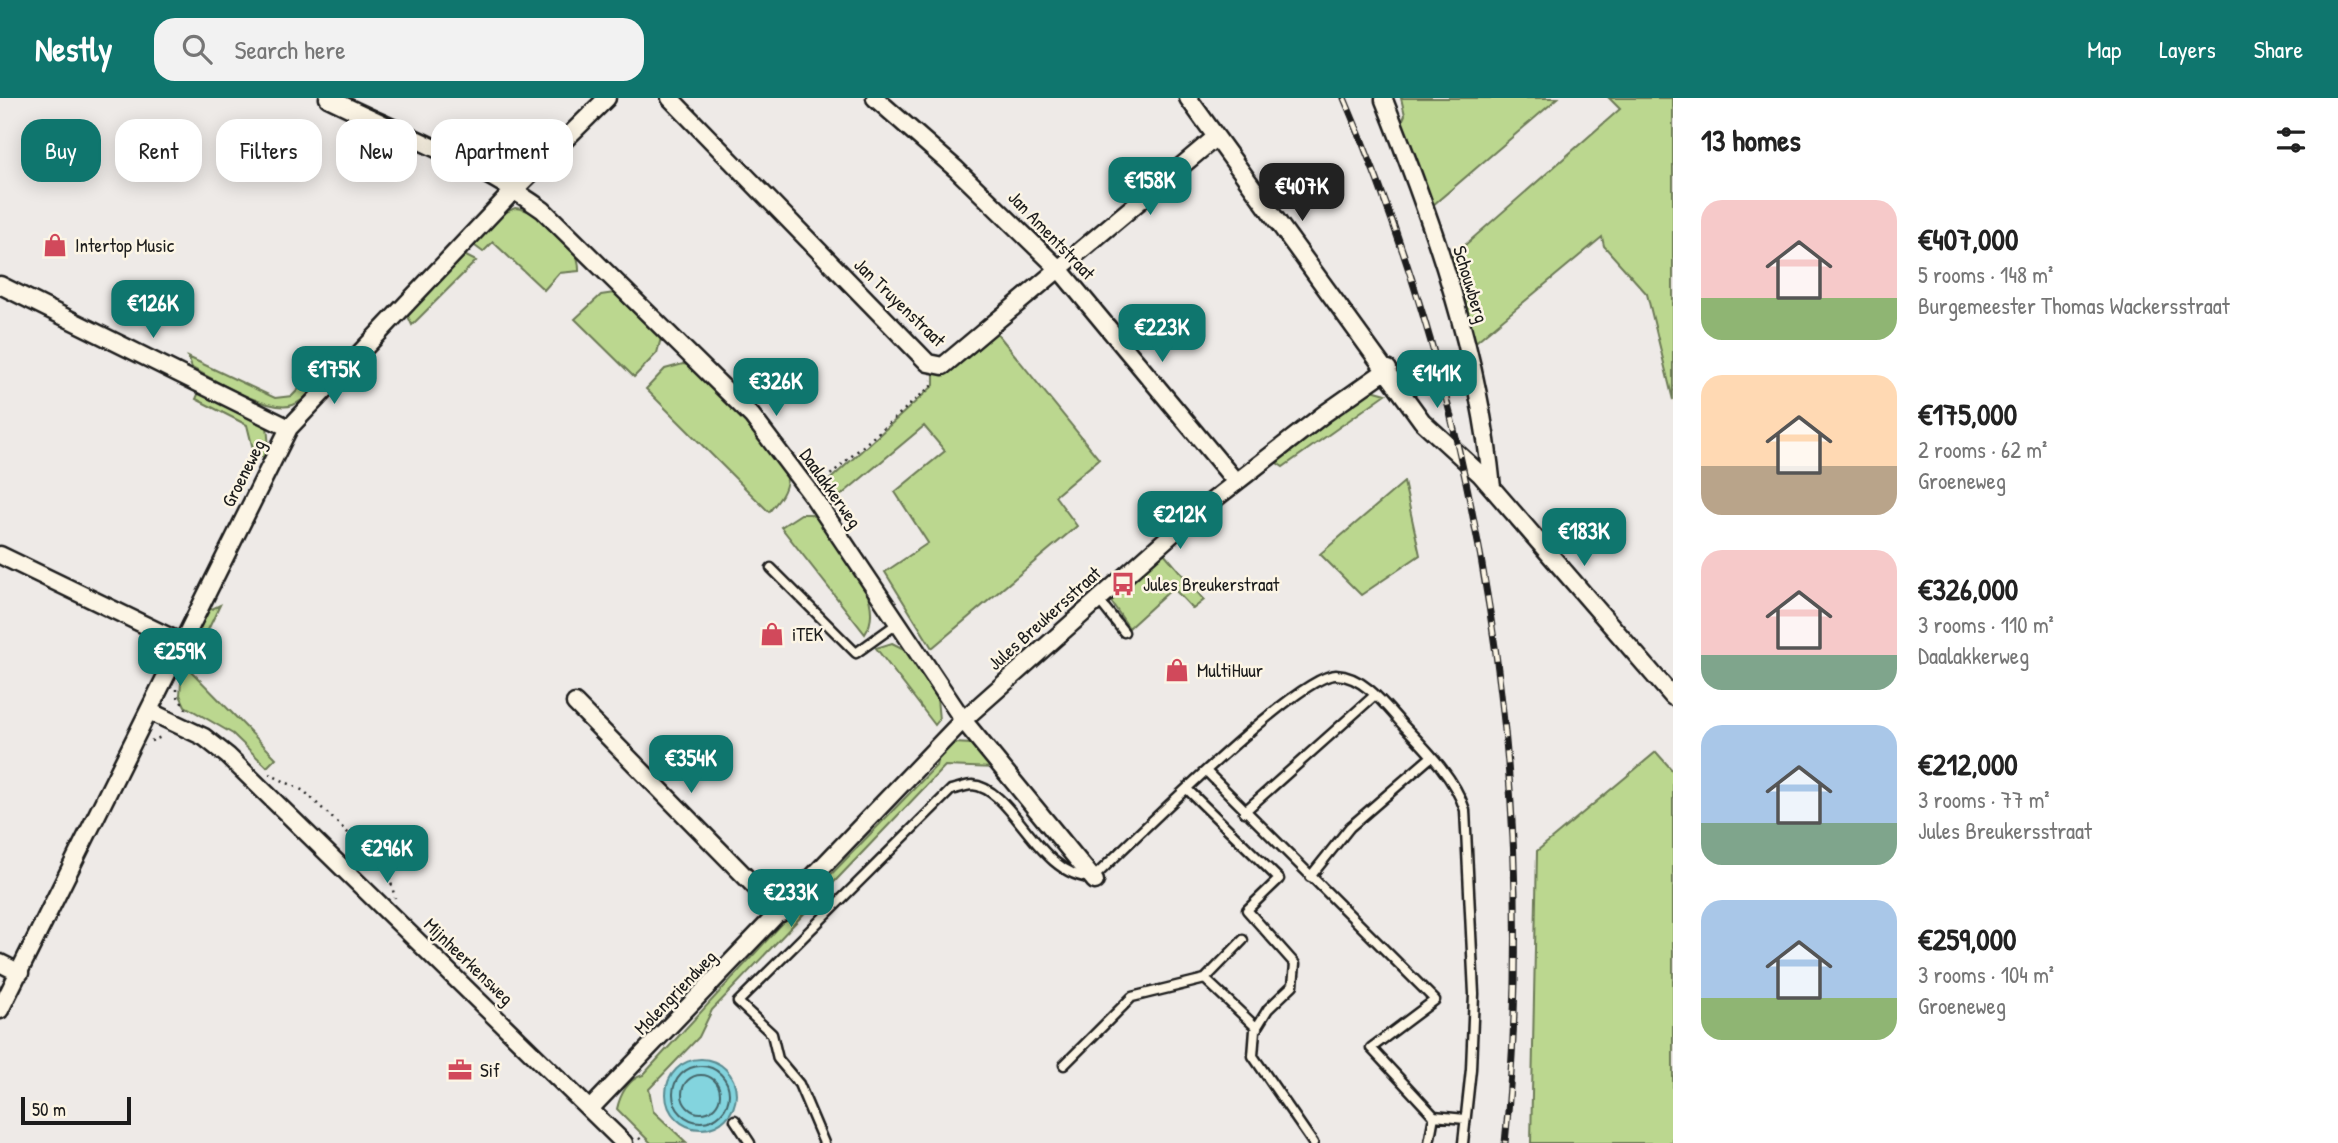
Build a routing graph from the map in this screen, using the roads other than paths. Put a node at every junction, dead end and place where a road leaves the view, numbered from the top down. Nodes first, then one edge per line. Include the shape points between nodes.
1 (328, 98) edge
2 (607, 98) edge
3 (670, 98) edge
4 (875, 98) edge
5 (1188, 98) edge
6 (1384, 100) edge
7 (1216, 137) junction
8 (514, 189) junction
9 (1060, 270) junction
10 (0, 285) edge
11 (1388, 369) junction
12 (289, 428) junction
13 (1236, 482) junction
14 (1492, 488) junction
15 (0, 555) edge
16 (771, 568) dead end
17 (1097, 598) junction
18 (898, 623) junction
19 (1124, 632) dead end
20 (180, 642) junction
21 (1376, 695) junction
22 (1673, 697) edge
23 (575, 703) dead end
24 (149, 711) junction
25 (963, 720) junction
26 (1431, 757) junction
27 (1206, 771) junction
28 (1187, 789) junction
29 (1244, 812) junction
30 (1310, 877) junction
31 (1094, 880) junction
32 (781, 913) junction
33 (1243, 940) dead end
34 (0, 963) edge
35 (20, 973) junction
36 (1205, 979) junction
37 (0, 1010) edge
38 (1257, 1028) junction
39 (1063, 1065) dead end
40 (590, 1109) junction
41 (1434, 1116) junction
42 (1465, 1119) junction
43 (735, 1121) dead end
44 (630, 1139) edge
45 (750, 1143) edge
46 (824, 1143) edge
47 (1313, 1143) edge
48 (1429, 1143) edge
49 (1463, 1143) edge

1 - 8 street, Daalakkerweg
2 - 8 street, Groeneweg
3 - 9 street, Jan Truyenstraat via 928,363 943,366
4 - 9 street, Jan Amentstraat
5 - 7 street
6 - 14 street, Schouwberg via 1424,201 1463,329 1482,403
7 - 9 street, Jan Truyenstraat
7 - 11 street
8 - 12 street, Groeneweg
8 - 18 street, Daalakkerweg via 543,209 752,416
9 - 13 street, Jan Amentstraat
10 - 12 street
11 - 13 street, Jules Breukersstraat
11 - 14 street via 1422,421
12 - 20 street, Groeneweg
13 - 17 street, Jules Breukersstraat
14 - 22 street
15 - 20 street
16 - 18 lane via 856,653
17 - 19 lane
17 - 25 street, Jules Breukersstraat
18 - 25 street, Daalakkerweg
20 - 24 street, Groeneweg
21 - 26 lane
21 - 27 lane via 1356,680 1326,675 1307,685
21 - 29 lane
23 - 32 street
24 - 35 street, Groeneweg
24 - 40 street, Mijnheerkensweg via 204,737 228,755
25 - 31 street, Daalakkerweg
25 - 32 street, Molengriendweg
26 - 30 lane via 1350,827
26 - 42 lane via 1460,793 1465,810 1474,994
27 - 28 lane
27 - 29 lane
28 - 31 lane
28 - 38 lane via 1279,879 1247,910 1295,964 1293,985 1268,1009
29 - 30 lane
30 - 41 lane via 1436,1000 1371,1048
31 - 46 lane via 1058,867 990,792 972,785 951,790 738,1002 772,1034 778,1059 799,1084
32 - 40 street, Molengriendweg
33 - 36 lane
34 - 35 street
35 - 37 street, Groeneweg
36 - 38 lane
36 - 39 lane via 1132,996
38 - 47 lane via 1253,1056
40 - 44 street, Mijnheerkensweg
41 - 42 lane
41 - 48 lane
42 - 49 lane
43 - 45 lane

